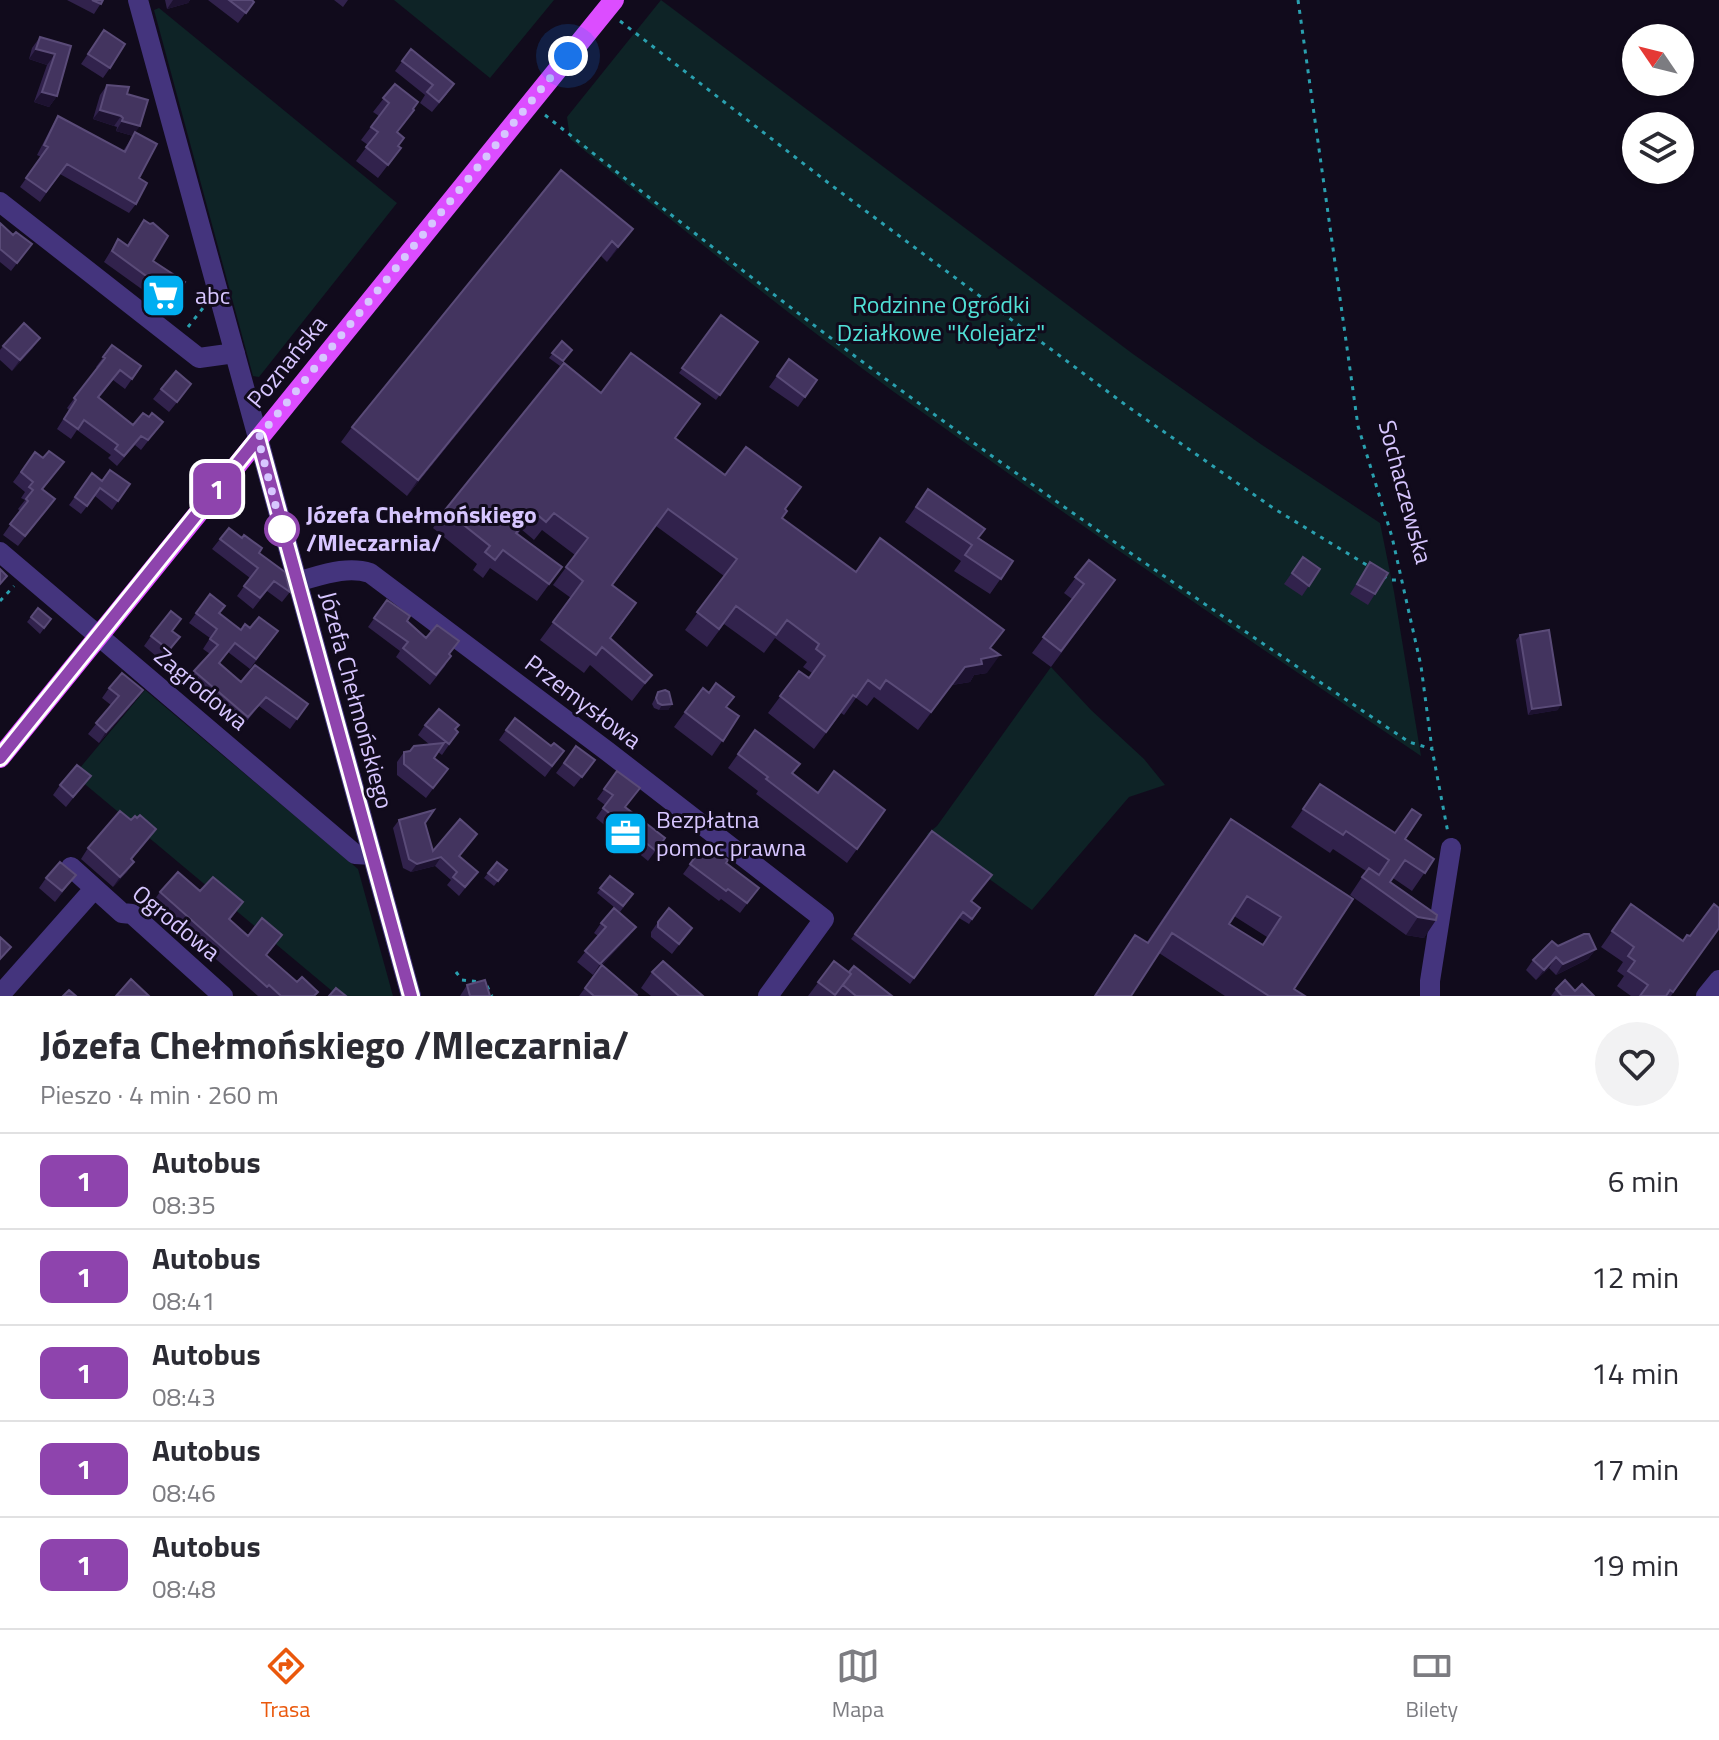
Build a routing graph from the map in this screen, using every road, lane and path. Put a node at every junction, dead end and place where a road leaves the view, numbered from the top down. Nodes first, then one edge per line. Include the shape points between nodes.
1 (138, 0) edge
2 (1298, 0) edge
3 (616, 10) edge
4 (542, 112) dead end
5 (0, 202) edge
6 (203, 308) dead end
7 (177, 341) junction
8 (235, 353) junction
9 (258, 438) junction
10 (0, 552) edge
11 (1402, 580) junction
12 (296, 582) junction
13 (98, 636) junction
14 (1432, 749) junction
15 (0, 758) edge
16 (1451, 848) joint
17 (372, 855) junction
18 (71, 867) edge
19 (94, 889) junction
20 (456, 972) dead end
21 (1719, 980) edge
22 (0, 995) edge
23 (223, 996) edge
24 (411, 996) edge
25 (492, 996) edge
26 (768, 996) edge
27 (1430, 996) edge
28 (1706, 996) edge

1 - 8 street, Józefa Chełmońskiego
2 - 11 path, Sochaczewska via 1358,426
3 - 9 main road, Poznańska
3 - 11 path via 831,185 1127,406 1273,508 1390,580
4 - 14 path via 859,359 1065,507 1409,742
5 - 7 street
6 - 7 path
7 - 8 street via 199,358
8 - 9 street, Józefa Chełmońskiego
9 - 12 street, Józefa Chełmońskiego
9 - 13 main road, Poznańska
10 - 13 street, Zagrodowa
11 - 14 path, Sochaczewska
12 - 17 street, Józefa Chełmońskiego
12 - 26 street, Przemysłowa via 346,570 370,573 824,919
13 - 15 main road, Poznańska
13 - 17 street, Zagrodowa via 355,854
14 - 16 path, Sochaczewska
16 - 27 street
17 - 24 street, Józefa Chełmońskiego
18 - 19 street
19 - 22 street, Ogrodowa
19 - 23 street, Ogrodowa via 122,913 132,914
20 - 25 path via 462,980 484,984
21 - 28 street

